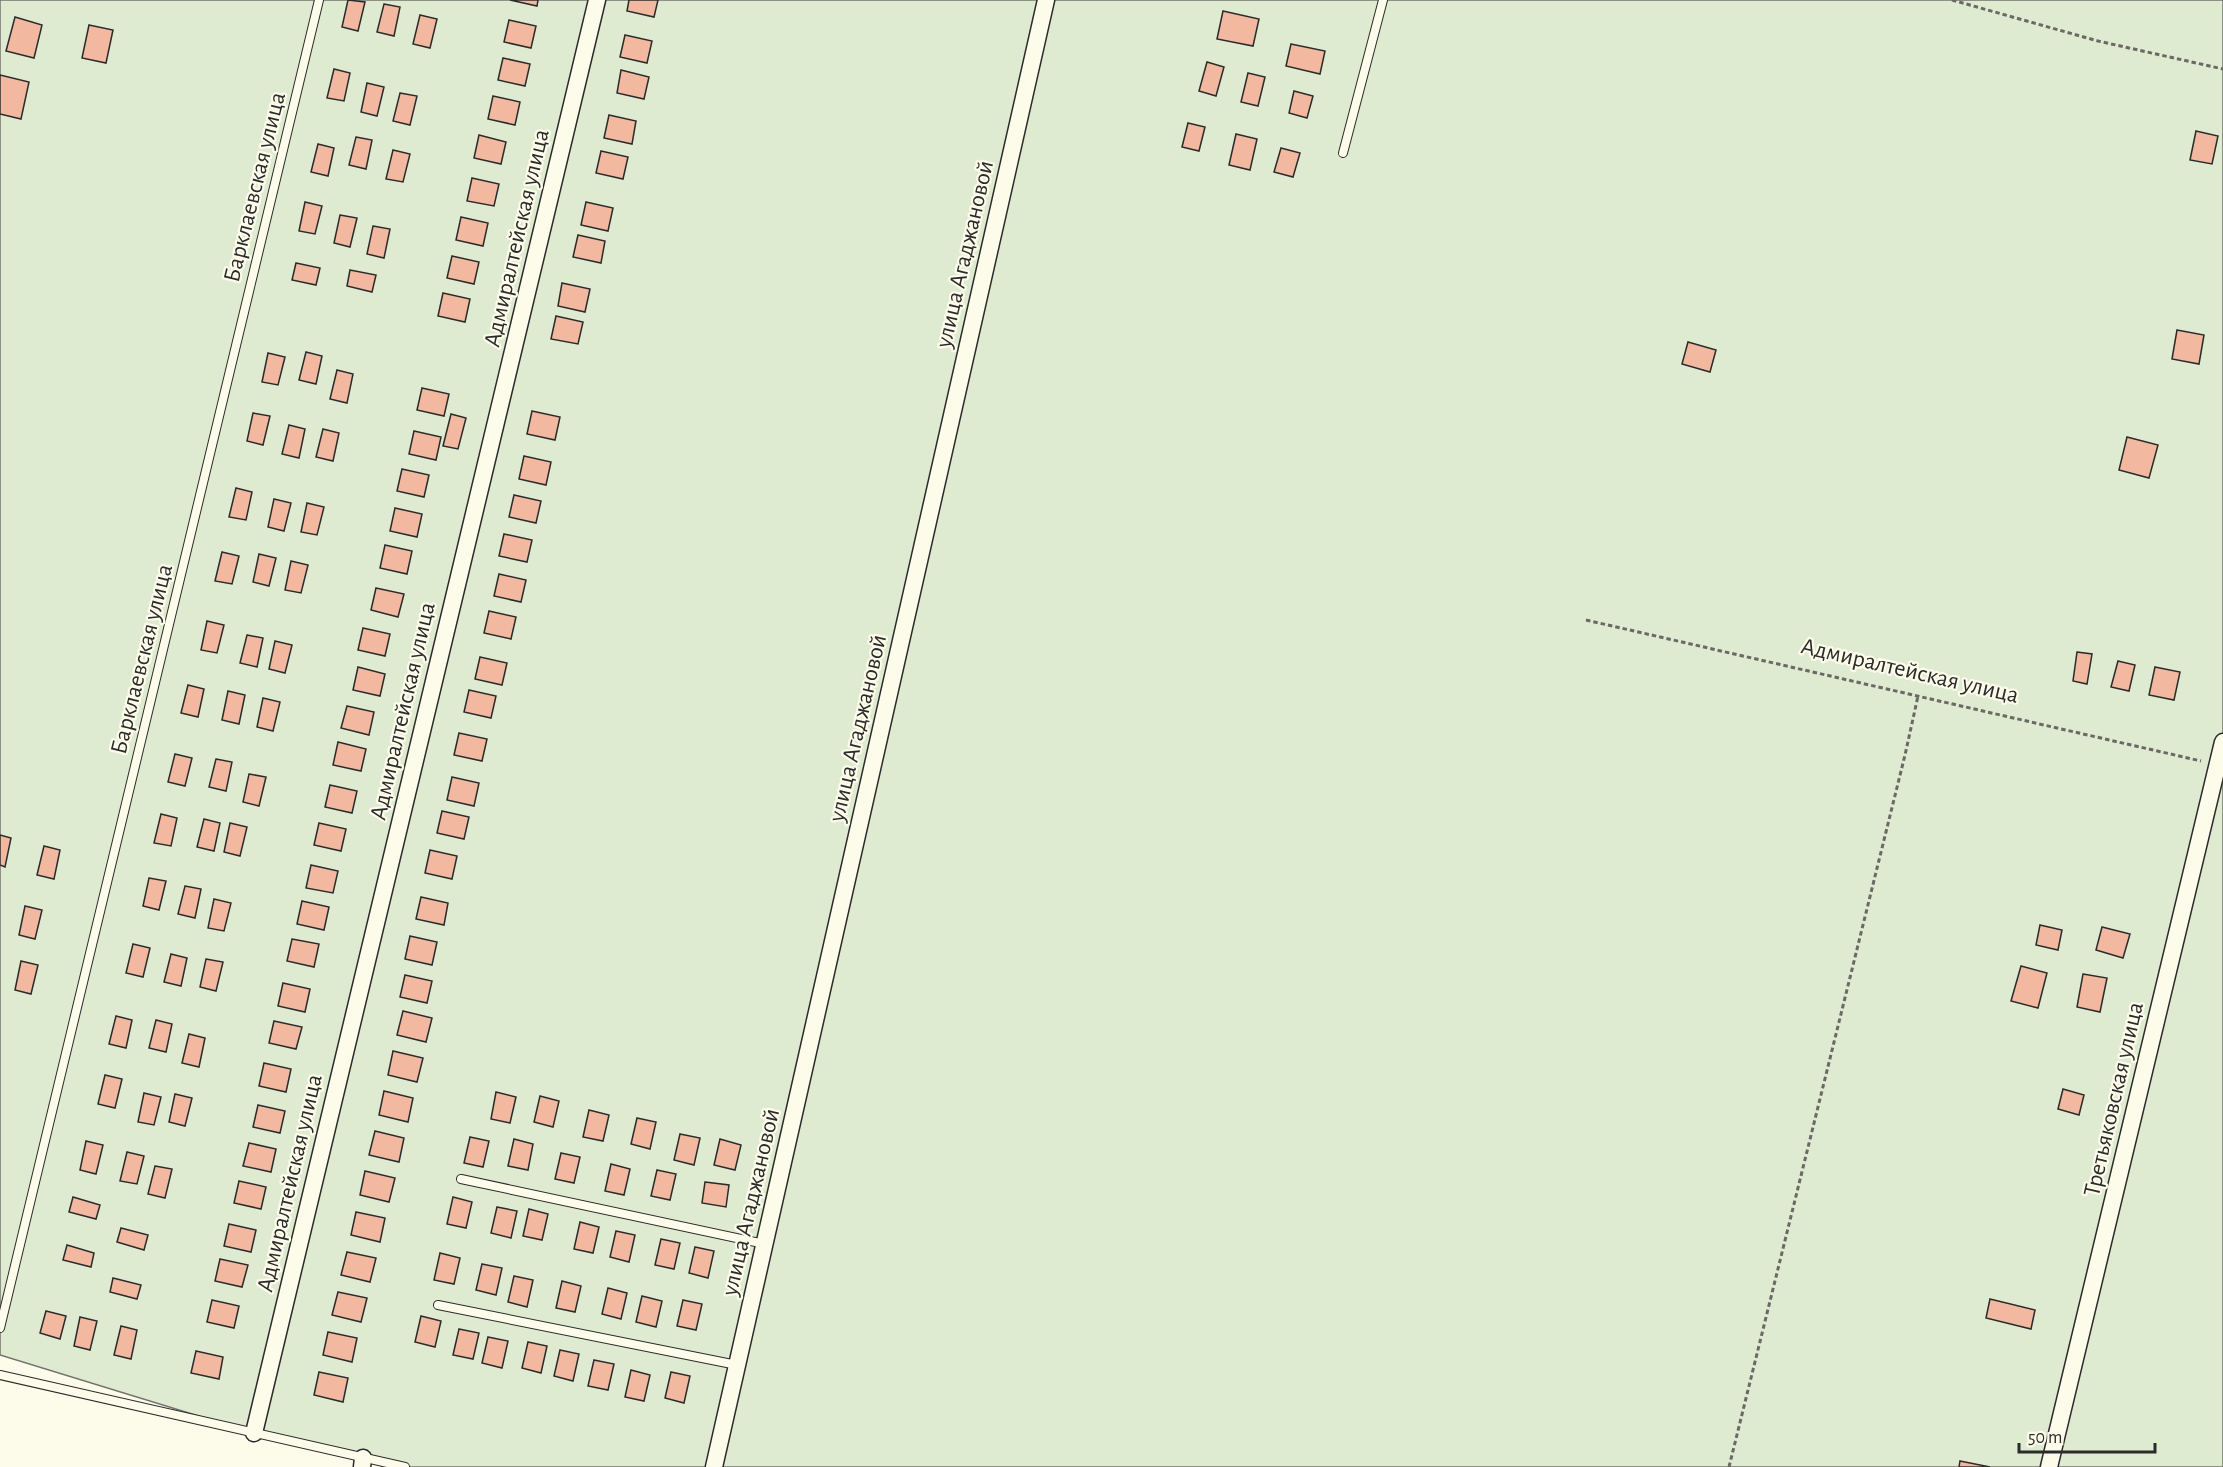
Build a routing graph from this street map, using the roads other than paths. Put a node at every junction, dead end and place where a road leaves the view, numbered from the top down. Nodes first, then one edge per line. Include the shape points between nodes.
1 (319, 0) edge
2 (597, 0) edge
3 (1046, 0) edge
4 (1383, 0) edge
5 (1343, 153) dead end
6 (2223, 742) edge
7 (461, 1179) dead end
8 (765, 1244) junction
9 (438, 1305) dead end
10 (0, 1328) edge
11 (738, 1365) junction
12 (0, 1375) edge
13 (254, 1432) junction
14 (362, 1463) edge
15 (405, 1467) edge
16 (714, 1467) edge
17 (2049, 1467) edge

1 - 10 lane, Барклаевская улица
2 - 13 street, Адмиралтейская улица
3 - 8 street, улица Агаджановой
4 - 5 lane
6 - 17 street, Третьяковская улица
7 - 8 lane
8 - 11 street, улица Агаджановой
9 - 11 lane
11 - 16 street, улица Агаджановой
12 - 13 lane
13 - 14 lane
14 - 15 lane

